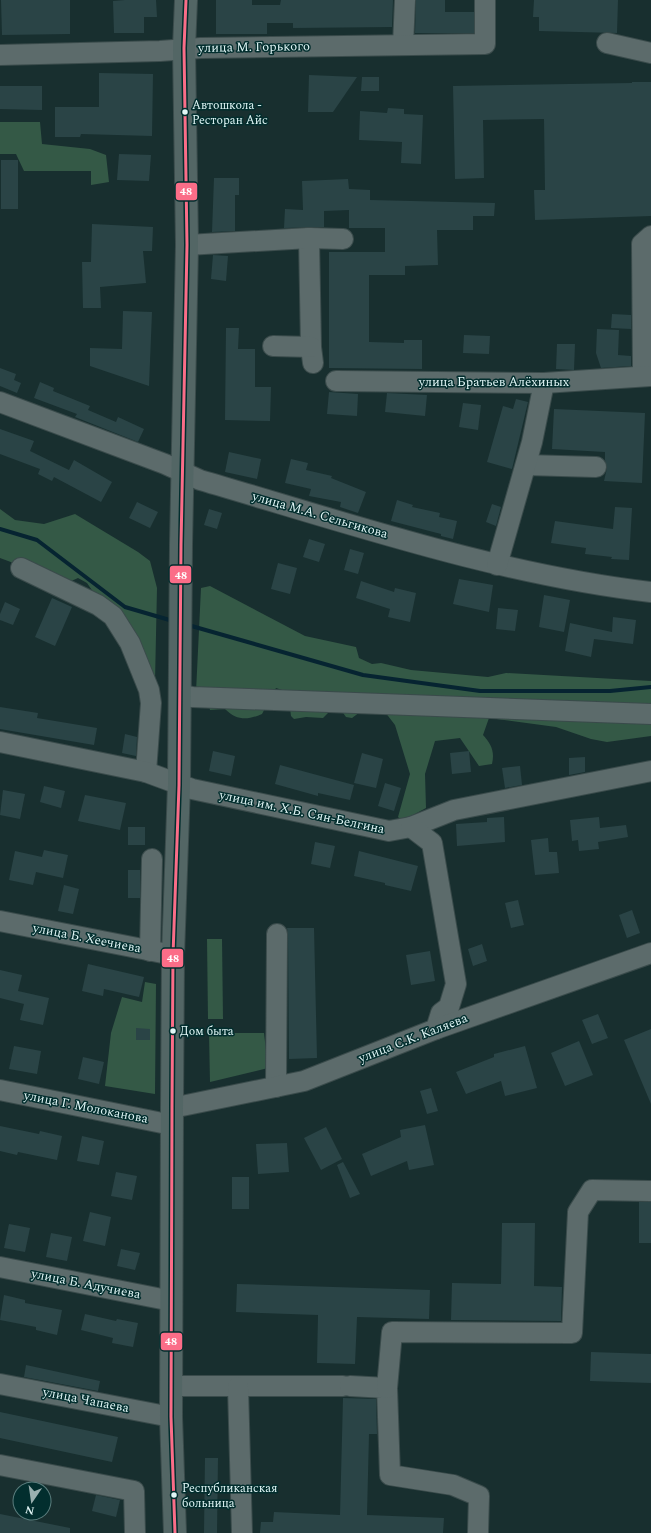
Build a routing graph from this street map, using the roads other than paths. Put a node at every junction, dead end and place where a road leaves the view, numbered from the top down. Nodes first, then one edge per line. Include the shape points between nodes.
1 (186, 0) edge
2 (405, 0) edge
3 (485, 0) edge
4 (607, 43) dead end
5 (403, 45) junction
6 (184, 48) junction
7 (651, 53) edge
8 (0, 55) edge
9 (651, 236) edge
10 (309, 238) junction
11 (343, 239) dead end
12 (187, 245) junction
13 (273, 346) dead end
14 (647, 376) edge
15 (336, 382) dead end
16 (544, 383) junction
17 (0, 402) edge
18 (526, 465) junction
19 (596, 467) dead end
20 (182, 474) junction
21 (497, 565) junction
22 (21, 568) dead end
23 (651, 592) edge
24 (180, 694) junction
25 (651, 714) edge
26 (0, 742) edge
27 (651, 771) edge
28 (146, 772) junction
29 (179, 785) junction
30 (411, 827) junction
31 (152, 860) dead end
32 (0, 921) edge
33 (277, 934) dead end
34 (150, 951) junction
35 (651, 953) edge
36 (173, 955) junction
37 (436, 1029) junction
38 (276, 1087) junction
39 (0, 1090) edge
40 (172, 1116) junction
41 (650, 1192) edge
42 (0, 1267) edge
43 (172, 1301) junction
44 (0, 1384) edge
45 (171, 1386) junction
46 (238, 1386) junction
47 (387, 1388) junction
48 (171, 1417) junction
49 (0, 1465) edge
50 (135, 1533) edge
51 (175, 1533) edge
52 (242, 1533) edge
53 (478, 1533) edge

1 - 6 main road
2 - 5 street
3 - 5 street, улица М. Горького via 485,44
4 - 7 street
5 - 6 street, улица М. Горького
6 - 8 street, улица М. Горького via 160,51
6 - 12 main road
9 - 14 street via 642,244
10 - 11 street
10 - 12 street
10 - 13 street via 312,355
12 - 20 main road
14 - 16 street, улица Братьев Алёхиных
15 - 16 street, улица Братьев Алёхиных
16 - 18 street
17 - 20 street, улица М.А. Сельгикова via 165,464
18 - 19 street
18 - 21 street
20 - 21 street, улица М.А. Сельгикова
20 - 24 main road
21 - 23 street, улица М.А. Сельгикова via 604,586
22 - 28 street via 98,605 113,616 126,638 149,690
24 - 25 street via 192,697
24 - 29 main road
26 - 28 street, улица им. Х.Б. Сян-Белгина
27 - 30 street, улица им. Х.Б. Сян-Белгина via 454,810
28 - 29 street, улица им. Х.Б. Сян-Белгина
29 - 30 street, улица им. Х.Б. Сян-Белгина via 389,831
29 - 36 main road
30 - 37 street via 432,844 456,984 449,1006 441,1013
31 - 34 street
32 - 34 street, улица Б. Хеечиева
33 - 38 street
34 - 36 street, улица Б. Хеечиева
35 - 37 street, улица С.К. Каляева
36 - 40 main road
37 - 38 street, улица С.К. Каляева via 304,1081
38 - 40 street, улица С.К. Каляева
39 - 40 street, улица Г. Молоканова
40 - 43 main road
41 - 47 street via 592,1190 578,1212 572,1333 392,1332
42 - 43 street, улица Б. Адучиева
43 - 45 main road
44 - 48 street, улица Чапаева
45 - 46 street
45 - 48 main road
46 - 47 street
46 - 52 street
47 - 53 street via 390,1475 453,1485 479,1496
48 - 51 main road
49 - 50 street via 134,1491

